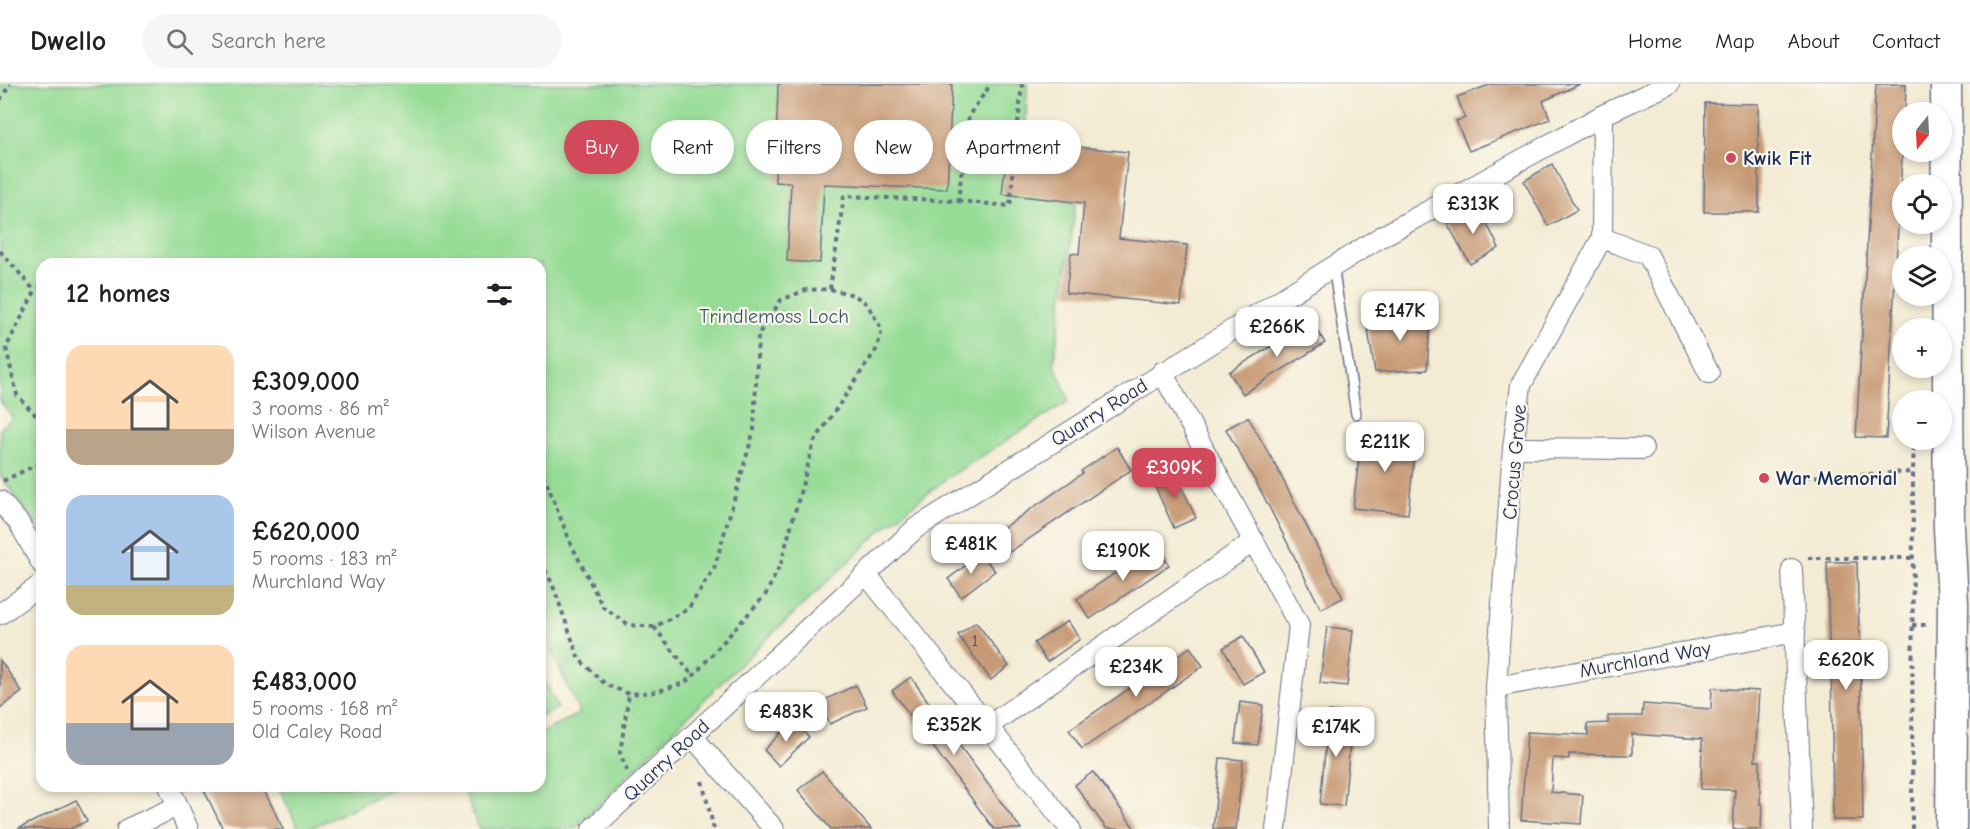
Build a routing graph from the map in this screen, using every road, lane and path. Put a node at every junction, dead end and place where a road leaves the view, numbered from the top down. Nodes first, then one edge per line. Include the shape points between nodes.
1 (10, 84) edge
2 (991, 84) edge
3 (1022, 84) edge
4 (1670, 84) edge
5 (1946, 84) edge
6 (0, 100) edge
7 (1603, 115) junction
8 (958, 201) junction
9 (1602, 238) junction
10 (0, 251) edge
11 (1333, 266) junction
12 (830, 289) junction
13 (35, 291) joint
14 (1162, 372) junction
15 (1709, 373) dead end
16 (1356, 414) dead end
17 (36, 416) edge
18 (1513, 448) junction
19 (1643, 448) dead end
20 (1914, 450) edge
21 (36, 465) edge
22 (1913, 472) junction
23 (1779, 478) dead end
24 (546, 481) edge
25 (0, 482) edge
26 (0, 501) edge
27 (1254, 541) junction
28 (36, 553) edge
29 (1912, 558) junction
30 (1960, 559) edge
31 (1792, 569) joint
32 (546, 572) edge
33 (866, 574) junction
34 (36, 588) edge
35 (1961, 604) edge
36 (0, 614) edge
37 (654, 627) junction
38 (1795, 632) junction
39 (693, 676) junction
40 (1496, 687) junction
41 (1970, 690) edge
42 (629, 694) junction
43 (1952, 716) junction
44 (988, 726) junction
45 (692, 736) junction
46 (638, 786) junction
47 (172, 792) edge
48 (178, 806) junction
49 (1954, 821) edge
50 (127, 829) edge
51 (188, 829) edge
52 (592, 829) edge
53 (774, 829) edge
54 (1070, 829) edge
55 (1276, 829) edge
56 (1499, 829) edge
57 (1802, 829) edge
58 (1912, 829) edge

1 - 6 path
2 - 8 path via 969,115
3 - 8 path via 1010,206
4 - 7 street, Quarry Road
5 - 30 main road
7 - 9 street, Crocus Grove
7 - 11 street, Quarry Road
8 - 12 path via 844,196
9 - 15 street via 1648,255
9 - 18 street, Crocus Grove via 1521,385
10 - 13 path
11 - 14 street, Quarry Road
11 - 16 lane
12 - 37 path via 806,290 781,300 758,335 753,430 714,569 688,609
12 - 39 path via 854,295 867,304 882,330 876,351 814,442 781,563 766,594
13 - 17 path via 6,348 17,395
14 - 27 street
14 - 33 street, Quarry Road via 916,528
18 - 19 street
18 - 40 street, Crocus Grove
20 - 22 path
21 - 25 path
22 - 23 path
22 - 29 path
24 - 37 path via 570,542 603,607 629,625
26 - 28 street via 19,523
27 - 44 street
27 - 55 street via 1299,625
29 - 31 path via 1801,558
29 - 58 path
30 - 35 main road
31 - 38 street
32 - 42 path via 579,659 605,684
33 - 44 street
33 - 45 street, Quarry Road
34 - 36 street
35 - 43 main road
37 - 39 path
38 - 40 street, Murchland Way
38 - 57 street
39 - 42 path via 655,692
40 - 56 street, Crocus Grove
41 - 43 main road
42 - 46 path via 620,753 624,767
43 - 49 main road
44 - 54 street
45 - 46 street, Quarry Road
45 - 53 street
46 - 52 street, Quarry Road
47 - 48 street
48 - 50 street
48 - 51 street

